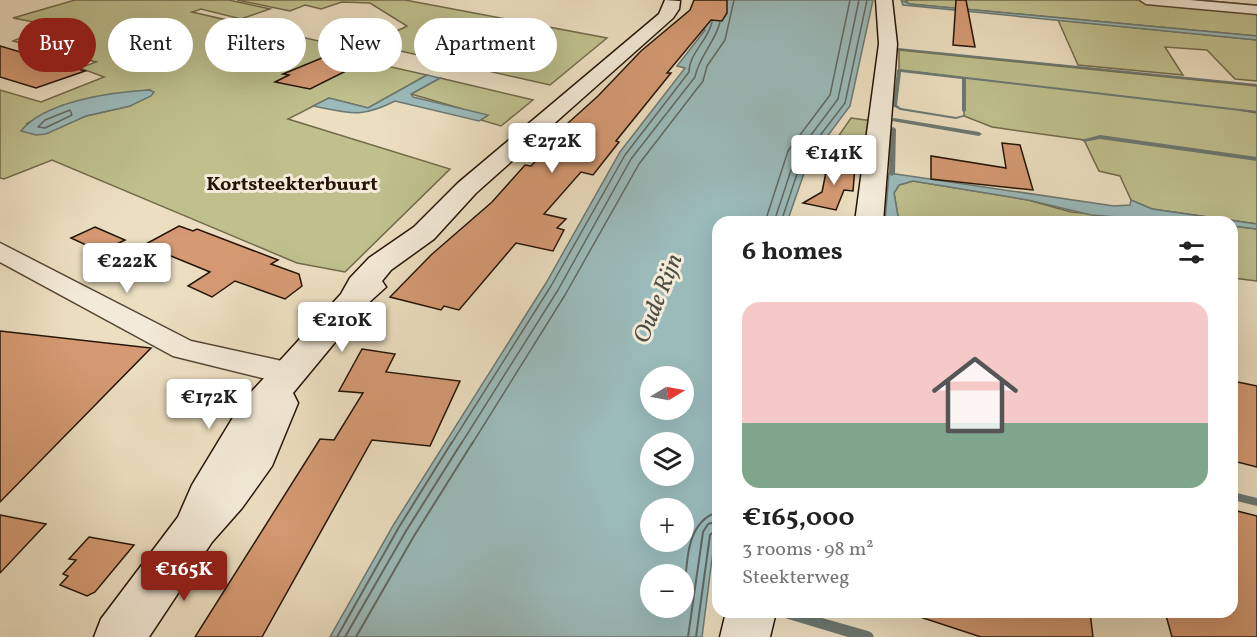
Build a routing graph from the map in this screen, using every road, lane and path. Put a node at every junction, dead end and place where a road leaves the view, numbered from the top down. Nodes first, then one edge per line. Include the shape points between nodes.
1 (672, 0) edge
2 (884, 0) edge
3 (1146, 0) edge
4 (1257, 10) edge
5 (870, 216) edge
6 (0, 250) edge
7 (291, 374) junction
8 (750, 618) edge
9 (118, 637) edge
10 (746, 637) edge

1 - 7 main road via 669,13 467,188 424,233 416,249 354,298
2 - 5 main road via 888,45
3 - 4 street
6 - 7 street via 183,349
7 - 9 main road via 258,454 196,528
8 - 10 main road

